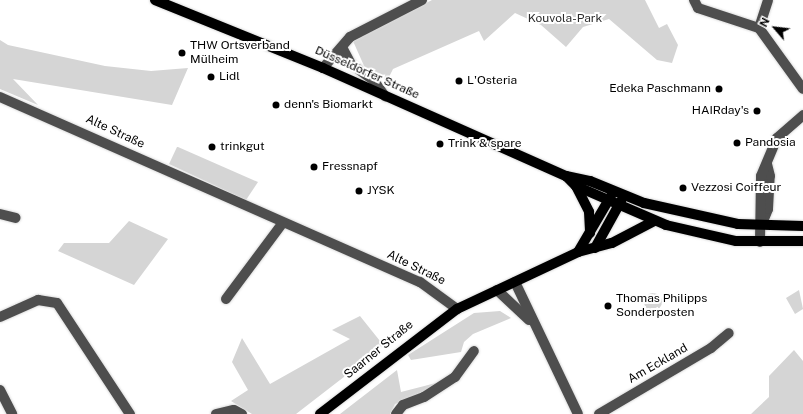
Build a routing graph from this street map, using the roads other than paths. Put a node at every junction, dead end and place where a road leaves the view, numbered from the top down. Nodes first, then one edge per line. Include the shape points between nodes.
1 (155, 0) edge
2 (422, 0) edge
3 (694, 0) edge
4 (768, 0) edge
5 (759, 28) junction
6 (342, 47) junction
7 (323, 68) junction
8 (803, 89) edge
9 (385, 96) junction
10 (0, 97) edge
11 (803, 115) edge
12 (566, 176) junction
13 (576, 186) junction
14 (614, 191) junction
15 (624, 195) junction
16 (608, 202) junction
17 (618, 207) junction
18 (0, 214) edge
19 (16, 218) dead end
20 (654, 221) junction
21 (282, 224) junction
22 (761, 226) junction
23 (803, 226) edge
24 (590, 234) junction
25 (803, 241) edge
26 (760, 242) junction
27 (594, 248) junction
28 (578, 252) junction
29 (515, 282) junction
30 (497, 290) junction
31 (226, 299) dead end
32 (457, 309) junction
33 (0, 317) edge
34 (531, 322) junction
35 (729, 333) dead end
36 (474, 350) dead end
37 (0, 390) edge
38 (12, 414) edge
39 (130, 414) edge
40 (216, 414) edge
41 (242, 414) edge
42 (320, 414) edge
43 (396, 414) edge
44 (578, 414) edge
45 (599, 414) edge

1 - 7 main road, Düsseldorfer Straße
2 - 6 street via 350,37
3 - 5 street via 698,8
4 - 5 street
5 - 8 street
6 - 7 street
6 - 9 street via 351,64 374,81
7 - 9 main road, Düsseldorfer Straße
9 - 12 main road, Düsseldorfer Straße
10 - 21 street, Alte Straße via 46,114
11 - 22 street via 777,138 767,164 770,176 768,209
12 - 13 main road, Düsseldorfer Straße
12 - 14 main road, Düsseldorfer Straße
13 - 16 main road, Düsseldorfer Straße
13 - 24 main road via 589,212
14 - 15 main road, Düsseldorfer Straße
14 - 16 main road
15 - 17 main road
15 - 22 main road, Düsseldorfer Straße via 703,219
16 - 17 main road, Düsseldorfer Straße
16 - 24 main road
17 - 20 main road, Düsseldorfer Straße
17 - 27 main road
18 - 19 street
20 - 26 main road, Düsseldorfer Straße via 711,237
20 - 27 main road via 612,243
21 - 31 street
21 - 32 street, Alte Straße via 420,282
22 - 23 main road, Düsseldorfer Straße
22 - 26 street
24 - 28 main road
25 - 26 main road, Düsseldorfer Straße
27 - 28 main road
28 - 29 main road
29 - 30 main road
29 - 34 street
30 - 32 main road
30 - 34 street
32 - 42 main road, Saarner Straße
33 - 39 street via 38,300 57,303
34 - 44 street via 552,353
35 - 45 street, Am Eckland via 711,348
36 - 43 street via 455,377 424,397 403,405
37 - 38 street
40 - 41 street via 234,410

